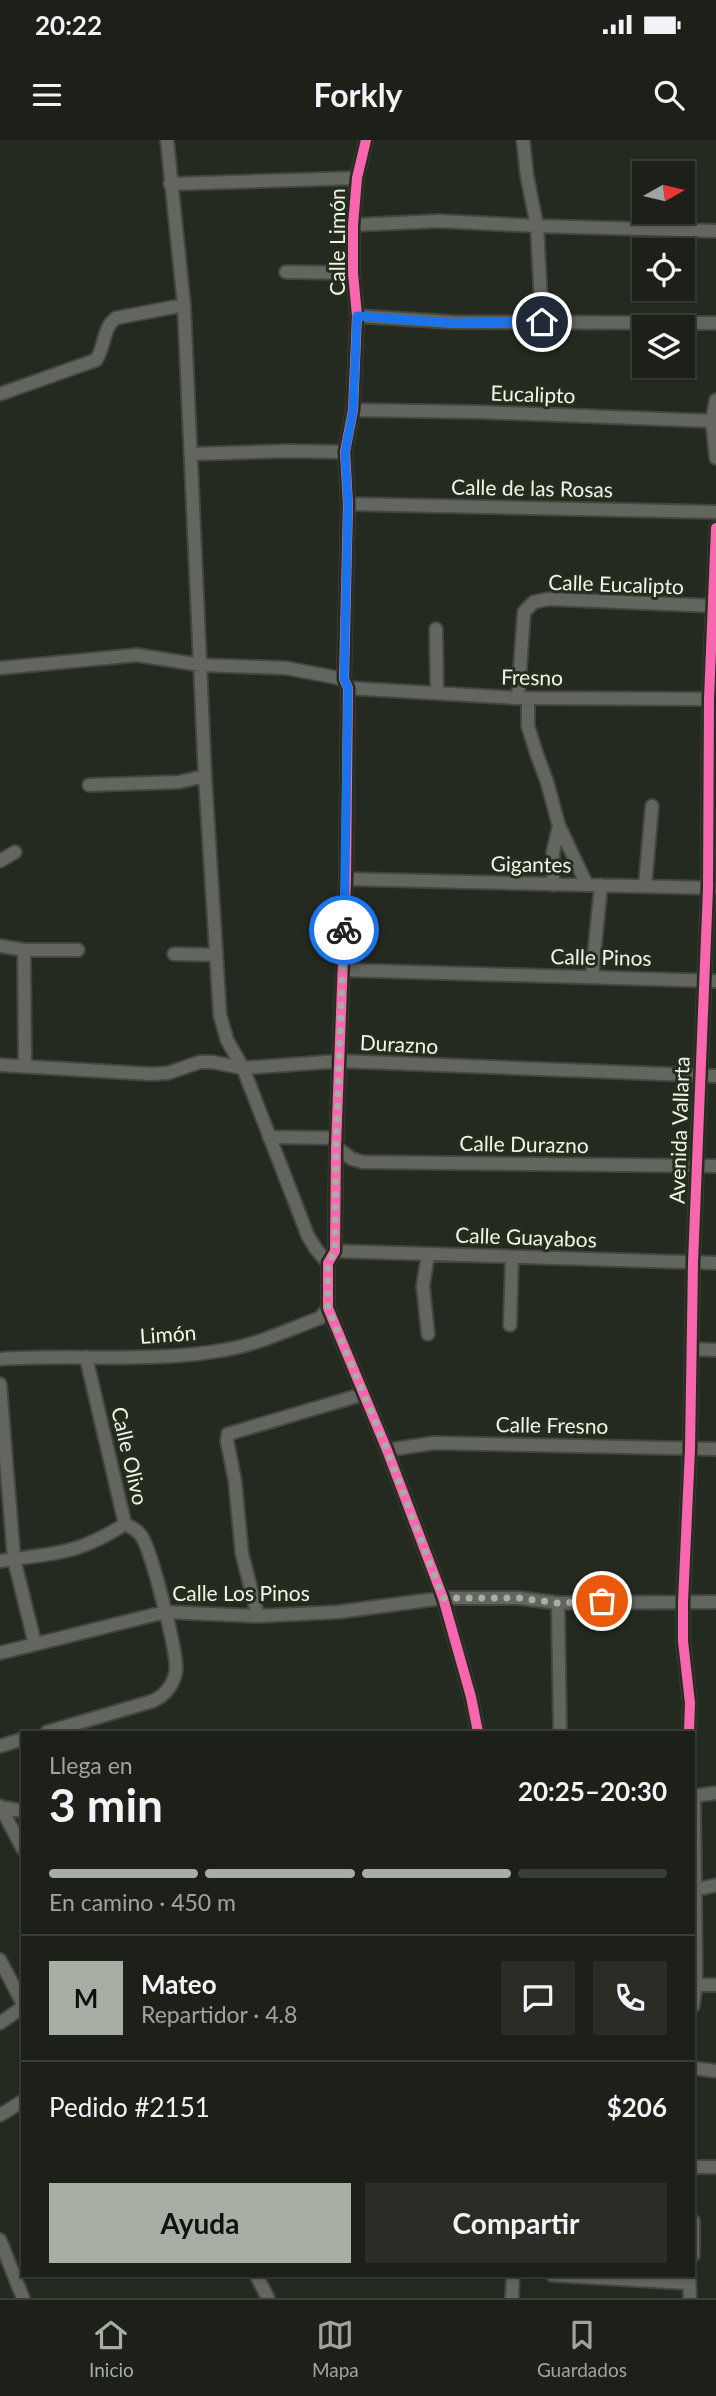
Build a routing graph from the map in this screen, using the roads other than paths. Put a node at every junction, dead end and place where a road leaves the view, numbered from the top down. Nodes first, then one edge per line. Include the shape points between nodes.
1 (167, 140) edge
2 (366, 140) edge
3 (523, 140) edge
4 (357, 178) junction
5 (170, 184) junction
6 (353, 225) junction
7 (537, 226) junction
8 (716, 231) edge
9 (286, 272) dead end
10 (353, 273) junction
11 (184, 305) junction
12 (357, 316) junction
13 (542, 322) junction
14 (716, 323) edge
15 (0, 394) edge
16 (716, 400) edge
17 (353, 410) junction
18 (712, 421) junction
19 (345, 453) junction
20 (191, 454) junction
21 (716, 458) edge
22 (348, 504) junction
23 (716, 512) edge
24 (716, 528) edge
25 (714, 606) edge
26 (436, 629) dead end
27 (201, 665) junction
28 (0, 668) edge
29 (346, 684) junction
30 (437, 693) junction
31 (523, 698) junction
32 (713, 699) edge
33 (205, 776) junction
34 (89, 785) dead end
35 (712, 792) edge
36 (652, 806) dead end
37 (559, 826) junction
38 (15, 852) dead end
39 (0, 861) edge
40 (346, 879) junction
41 (553, 885) junction
42 (587, 885) junction
43 (601, 885) junction
44 (645, 886) junction
45 (712, 888) edge
46 (0, 946) edge
47 (706, 947) junction
48 (24, 950) junction
49 (78, 950) dead end
50 (174, 954) dead end
51 (216, 955) junction
52 (716, 960) edge
53 (343, 970) junction
54 (592, 976) junction
55 (710, 980) edge
56 (341, 1061) junction
57 (0, 1065) edge
58 (24, 1066) junction
59 (243, 1068) junction
60 (701, 1075) junction
61 (716, 1076) edge
62 (268, 1137) junction
63 (336, 1143) junction
64 (363, 1162) junction
65 (697, 1165) junction
66 (716, 1166) edge
67 (336, 1175) junction
68 (335, 1251) junction
69 (428, 1254) junction
70 (512, 1257) junction
71 (328, 1263) junction
72 (693, 1263) junction
73 (716, 1263) edge
74 (328, 1308) junction
75 (510, 1325) dead end
76 (428, 1334) dead end
77 (692, 1349) junction
78 (716, 1350) edge
79 (86, 1357) junction
80 (0, 1359) edge
81 (0, 1384) edge
82 (364, 1394) junction
83 (690, 1449) junction
84 (716, 1449) edge
85 (387, 1450) junction
86 (125, 1524) junction
87 (14, 1559) junction
88 (0, 1561) edge
89 (443, 1598) junction
90 (683, 1602) junction
91 (716, 1602) edge
92 (558, 1603) junction
93 (165, 1612) junction
94 (258, 1616) junction
95 (35, 1644) junction
96 (0, 1653) edge
97 (50, 1731) edge
98 (478, 1731) edge
99 (560, 1731) edge
100 (689, 1731) edge
101 (21, 1740) edge
102 (0, 1746) edge
103 (716, 1793) edge
104 (695, 1796) edge
105 (0, 1807) edge
106 (21, 1811) edge
107 (21, 1845) edge
108 (716, 1885) edge
109 (695, 1890) edge
110 (0, 1960) edge
111 (695, 1985) edge
112 (716, 1985) edge
113 (21, 2001) edge
114 (21, 2007) edge
115 (0, 2023) edge
116 (695, 2068) edge
117 (716, 2071) edge
118 (21, 2102) edge
119 (0, 2115) edge
120 (695, 2167) edge
121 (716, 2167) edge
122 (0, 2240) edge
123 (257, 2277) edge
124 (513, 2277) edge
125 (620, 2277) edge
126 (689, 2279) edge
127 (23, 2298) edge
128 (268, 2298) edge
129 (512, 2298) edge
130 (690, 2298) edge

1 - 5 street
2 - 4 street, Calle Limón
3 - 7 street
4 - 5 street
4 - 6 street, Calle Limón
5 - 11 street
6 - 7 street via 439,221
6 - 10 street, Calle Limón
7 - 8 street
7 - 13 street
9 - 10 street
10 - 12 street, Calle Limón
11 - 15 street via 116,318 109,324 96,360
11 - 20 street
12 - 13 street via 451,323
12 - 17 street, Calle Limón
13 - 14 street
16 - 18 street
17 - 18 street, Eucalipto
17 - 19 street, Calle Limón
18 - 21 street
19 - 20 street
19 - 22 street, Calle Limón
20 - 27 street
22 - 23 street, Calle de las Rosas
22 - 29 street, Calle Limón
24 - 25 street, Avenida Vallarta
25 - 31 street, Calle Eucalipto via 534,602 524,612
25 - 32 street, Avenida Vallarta
26 - 30 street
27 - 28 street, Fresno via 137,655
27 - 29 street, Fresno via 286,668
27 - 33 street
29 - 30 street, Fresno
29 - 40 street, Calle Limón
30 - 31 street, Fresno
31 - 32 street, Fresno
31 - 37 street, Calle Eucalipto
32 - 35 street, Avenida Vallarta
33 - 34 street via 179,782
33 - 51 street
35 - 45 street, Avenida Vallarta
36 - 44 street
37 - 41 street
37 - 42 street, Calle Eucalipto
38 - 39 street
40 - 41 street, Gigantes
40 - 53 street, Calle Limón
41 - 42 street, Gigantes
42 - 43 street, Gigantes
43 - 44 street, Gigantes
43 - 54 street
44 - 45 street, Gigantes
45 - 47 street, Avenida Vallarta
46 - 48 street
47 - 52 street
47 - 55 street, Avenida Vallarta
48 - 49 street
48 - 58 street
50 - 51 street
51 - 59 street via 220,1015 227,1040
53 - 54 street, Calle Pinos
53 - 56 street, Calle Limón
54 - 55 street, Calle Pinos
55 - 60 street, Avenida Vallarta
56 - 59 street, Durazno
56 - 60 street, Durazno
56 - 63 street, Calle Limón
57 - 58 street, Durazno
58 - 59 street, Durazno via 151,1074 200,1062
59 - 62 street
60 - 61 street, Durazno
60 - 65 street, Avenida Vallarta
62 - 63 street
62 - 71 street via 308,1236
63 - 64 street, Calle Durazno via 352,1159
63 - 67 street, Calle Limón
64 - 65 street, Calle Durazno
64 - 67 street
65 - 66 street, Calle Durazno
65 - 72 street, Avenida Vallarta
67 - 68 street, Calle Limón
68 - 69 street, Calle Guayabos
68 - 71 street, Calle Limón
69 - 70 street, Calle Guayabos
69 - 76 street via 423,1286
70 - 72 street, Calle Guayabos
70 - 75 street
71 - 74 street
72 - 73 street, Calle Guayabos
72 - 77 street, Avenida Vallarta
74 - 79 street, Limón via 320,1318 231,1349
74 - 82 street
77 - 78 street
77 - 83 street, Avenida Vallarta
79 - 80 street, Limón
79 - 86 street, Calle Olivo
81 - 87 street
82 - 85 street
82 - 94 street via 228,1434 242,1554
83 - 84 street, Calle Fresno
83 - 85 street, Calle Fresno via 434,1443
83 - 90 street, Avenida Vallarta
85 - 89 street
86 - 87 street via 72,1550
86 - 93 street, Calle Olivo via 144,1539
87 - 88 street
87 - 95 street
89 - 92 street, Calle Los Pinos
89 - 94 street, Calle Los Pinos via 338,1612
89 - 98 street
90 - 91 street, Calle Los Pinos
90 - 92 street, Calle Los Pinos
90 - 100 street, Avenida Vallarta
92 - 99 street
93 - 94 street, Calle Los Pinos
93 - 95 street, Calle Los Pinos
93 - 97 street, Calle Olivo via 175,1657 174,1678 163,1696
95 - 96 street, Calle Los Pinos
101 - 102 street
103 - 104 street
105 - 106 street
105 - 107 street
108 - 109 street
110 - 113 street
111 - 112 street
114 - 115 street
116 - 117 street
118 - 119 street
120 - 121 street
122 - 127 street
123 - 128 street
124 - 129 street
125 - 126 street
126 - 130 street

